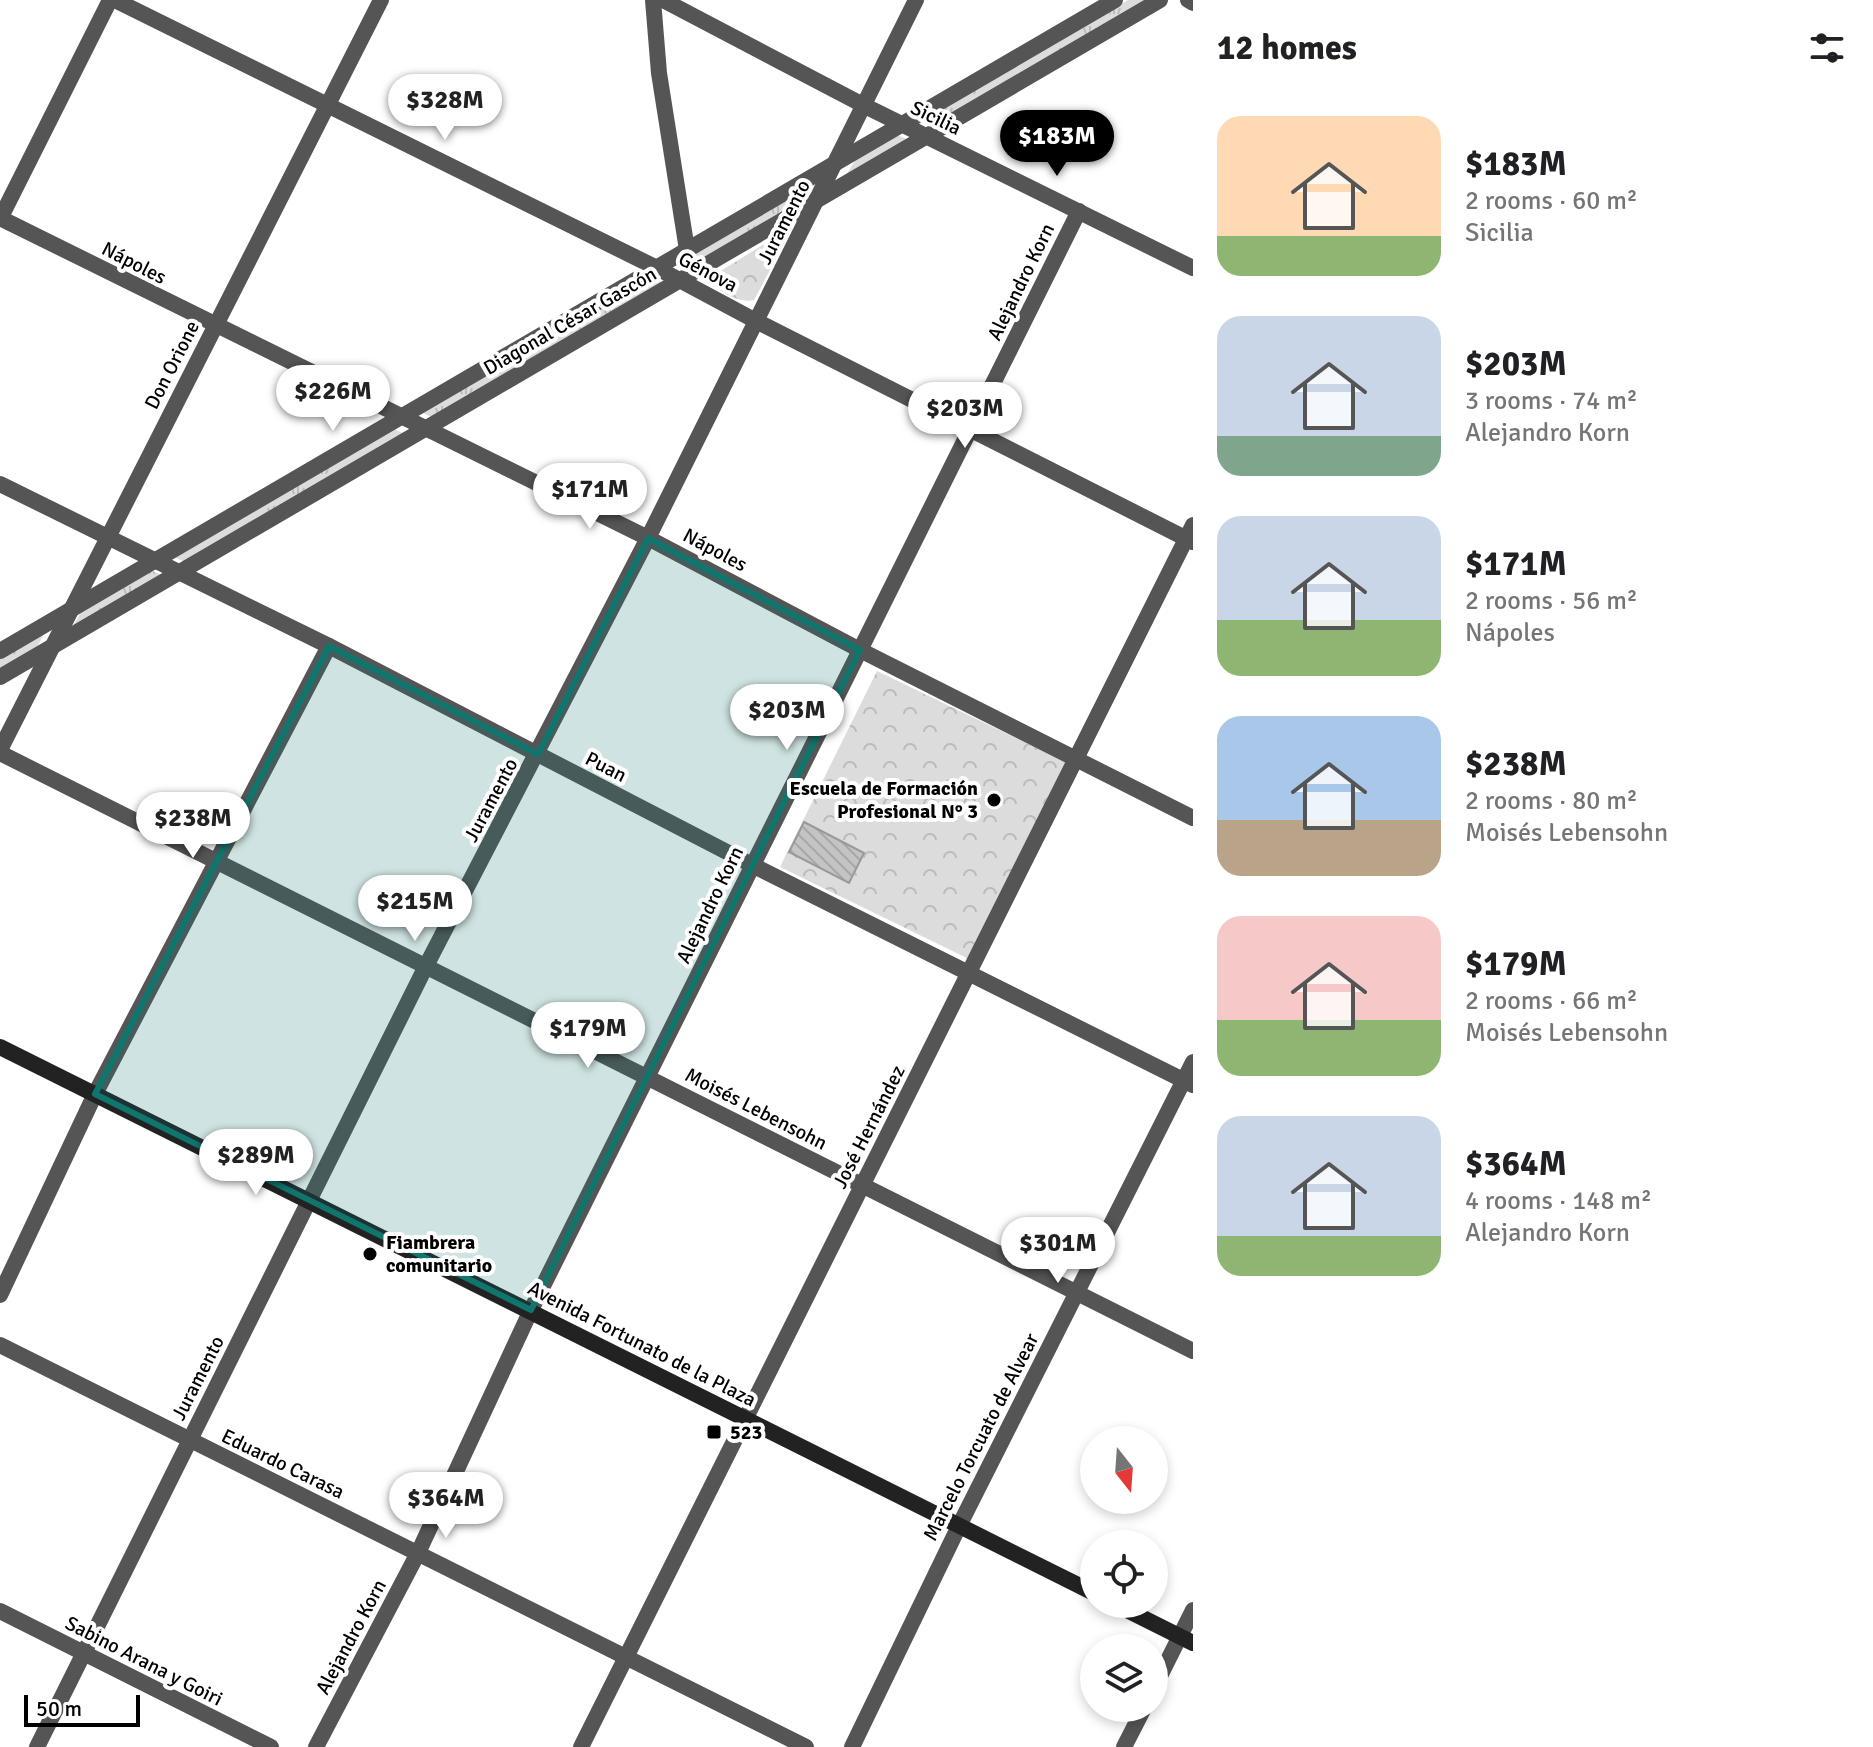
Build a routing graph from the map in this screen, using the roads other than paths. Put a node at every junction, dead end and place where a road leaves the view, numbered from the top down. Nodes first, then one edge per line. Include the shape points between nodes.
1 (112, 0) edge
2 (381, 0) edge
3 (653, 0) edge
4 (663, 0) edge
5 (916, 0) edge
6 (1115, 0) edge
7 (1160, 0) edge
8 (326, 106) junction
9 (865, 106) junction
10 (903, 124) junction
11 (927, 136) junction
12 (837, 162) junction
13 (819, 199) junction
14 (1079, 211) junction
15 (0, 218) edge
16 (687, 250) junction
17 (657, 268) junction
18 (1193, 268) edge
19 (680, 280) junction
20 (756, 321) junction
21 (215, 326) junction
22 (401, 417) junction
23 (425, 429) junction
24 (969, 430) junction
25 (0, 484) edge
26 (1191, 535) edge
27 (107, 538) junction
28 (648, 538) junction
29 (156, 560) junction
30 (180, 573) junction
31 (71, 610) junction
32 (329, 646) junction
33 (51, 648) junction
34 (860, 650) junction
35 (0, 651) edge
36 (0, 677) edge
37 (0, 751) edge
38 (538, 754) junction
39 (1076, 759) junction
40 (1193, 818) edge
41 (215, 861) junction
42 (752, 865) junction
43 (426, 966) junction
44 (969, 973) junction
45 (0, 1047) edge
46 (1193, 1062) edge
47 (647, 1077) junction
48 (1188, 1083) edge
49 (95, 1094) junction
50 (862, 1185) junction
51 (309, 1201) junction
52 (1076, 1293) junction
53 (0, 1295) edge
54 (531, 1310) junction
55 (0, 1345) edge
56 (1193, 1351) edge
57 (745, 1419) junction
58 (190, 1440) junction
59 (959, 1526) junction
60 (418, 1553) junction
61 (1080, 1586) edge
62 (1193, 1610) edge
63 (0, 1611) edge
64 (1143, 1618) edge
65 (1186, 1639) edge
66 (83, 1653) junction
67 (626, 1657) junction
68 (1168, 1667) edge
69 (1137, 1722) edge
70 (37, 1747) edge
71 (271, 1747) edge
72 (316, 1747) edge
73 (581, 1747) edge
74 (806, 1747) edge
75 (852, 1747) edge
76 (1124, 1747) edge

1 - 8 street, Génova
1 - 15 street
2 - 8 street, Don Orione
3 - 16 street
4 - 9 street, Sicilia
5 - 9 street, Juramento
6 - 10 street, Diagonal César Gascón
7 - 11 street, Diagonal César Gascón
8 - 17 street, Génova
8 - 21 street, Don Orione
9 - 10 street, Sicilia
9 - 12 street, Juramento
10 - 11 street, Sicilia
10 - 12 street, Diagonal César Gascón
11 - 13 street, Diagonal César Gascón
11 - 14 street, Sicilia
12 - 13 street, Juramento
12 - 16 street, Diagonal César Gascón
13 - 19 street, Diagonal César Gascón
13 - 20 street, Juramento
14 - 18 street, Sicilia
14 - 24 street, Alejandro Korn
15 - 21 street, Nápoles
16 - 17 street, Diagonal César Gascón
17 - 19 street, Génova
17 - 22 street, Diagonal César Gascón
19 - 20 street, Génova
19 - 23 street, Diagonal César Gascón
20 - 24 street, Génova
20 - 28 street, Juramento
21 - 22 street, Nápoles
21 - 27 street, Don Orione
22 - 23 street, Nápoles
22 - 29 street, Diagonal César Gascón
23 - 28 street, Nápoles
23 - 30 street, Diagonal César Gascón
24 - 26 street, Génova
24 - 34 street, Alejandro Korn
25 - 27 street, Puan
26 - 39 street, José Hernández
27 - 29 street, Puan
27 - 31 street, Don Orione
28 - 34 street, Nápoles
28 - 38 street, Juramento
29 - 30 street, Puan
29 - 31 street, Diagonal César Gascón
30 - 32 street, Puan
30 - 33 street, Diagonal César Gascón
31 - 33 street, Don Orione
31 - 35 street, Diagonal César Gascón
32 - 38 street, Puan
32 - 41 street
33 - 36 street, Diagonal César Gascón
33 - 37 street, Don Orione
34 - 39 street, Nápoles
34 - 42 street, Alejandro Korn
37 - 41 street, Moisés Lebensohn
38 - 42 street, Puan
38 - 43 street, Juramento
39 - 40 street, Nápoles
39 - 44 street, José Hernández
41 - 43 street, Moisés Lebensohn
41 - 49 street
42 - 44 street, Puan
42 - 47 street, Alejandro Korn
43 - 47 street, Moisés Lebensohn
43 - 51 street, Juramento
44 - 48 street, Puan
44 - 50 street, José Hernández
45 - 49 main road, Avenida Fortunato de la Plaza
46 - 48 street, Marcelo Torcuato de Alvear
47 - 50 street, Moisés Lebensohn
47 - 54 street, Alejandro Korn
48 - 52 street, Marcelo Torcuato de Alvear
49 - 51 main road, Avenida Fortunato de la Plaza
49 - 53 street
50 - 52 street, Moisés Lebensohn
50 - 57 street, José Hernández
51 - 54 main road, Avenida Fortunato de la Plaza
51 - 58 street, Juramento
52 - 56 street, Moisés Lebensohn
52 - 59 street, Marcelo Torcuato de Alvear
54 - 57 main road, Avenida Fortunato de la Plaza
54 - 60 street, Alejandro Korn
55 - 58 street, Eduardo Carasa
57 - 59 main road, Avenida Fortunato de la Plaza
57 - 67 street, José Hernández
58 - 60 street, Eduardo Carasa
58 - 66 street, Juramento
59 - 61 main road, Avenida Fortunato de la Plaza
59 - 75 street, Marcelo Torcuato de Alvear
60 - 67 street, Eduardo Carasa
60 - 72 street, Alejandro Korn
62 - 65 street
63 - 66 street, Sabino Arana y Goiri
64 - 65 main road
65 - 68 street
66 - 70 street, Juramento
66 - 71 street, Sabino Arana y Goiri
67 - 73 street, José Hernández
67 - 74 street, Eduardo Carasa
69 - 76 street

